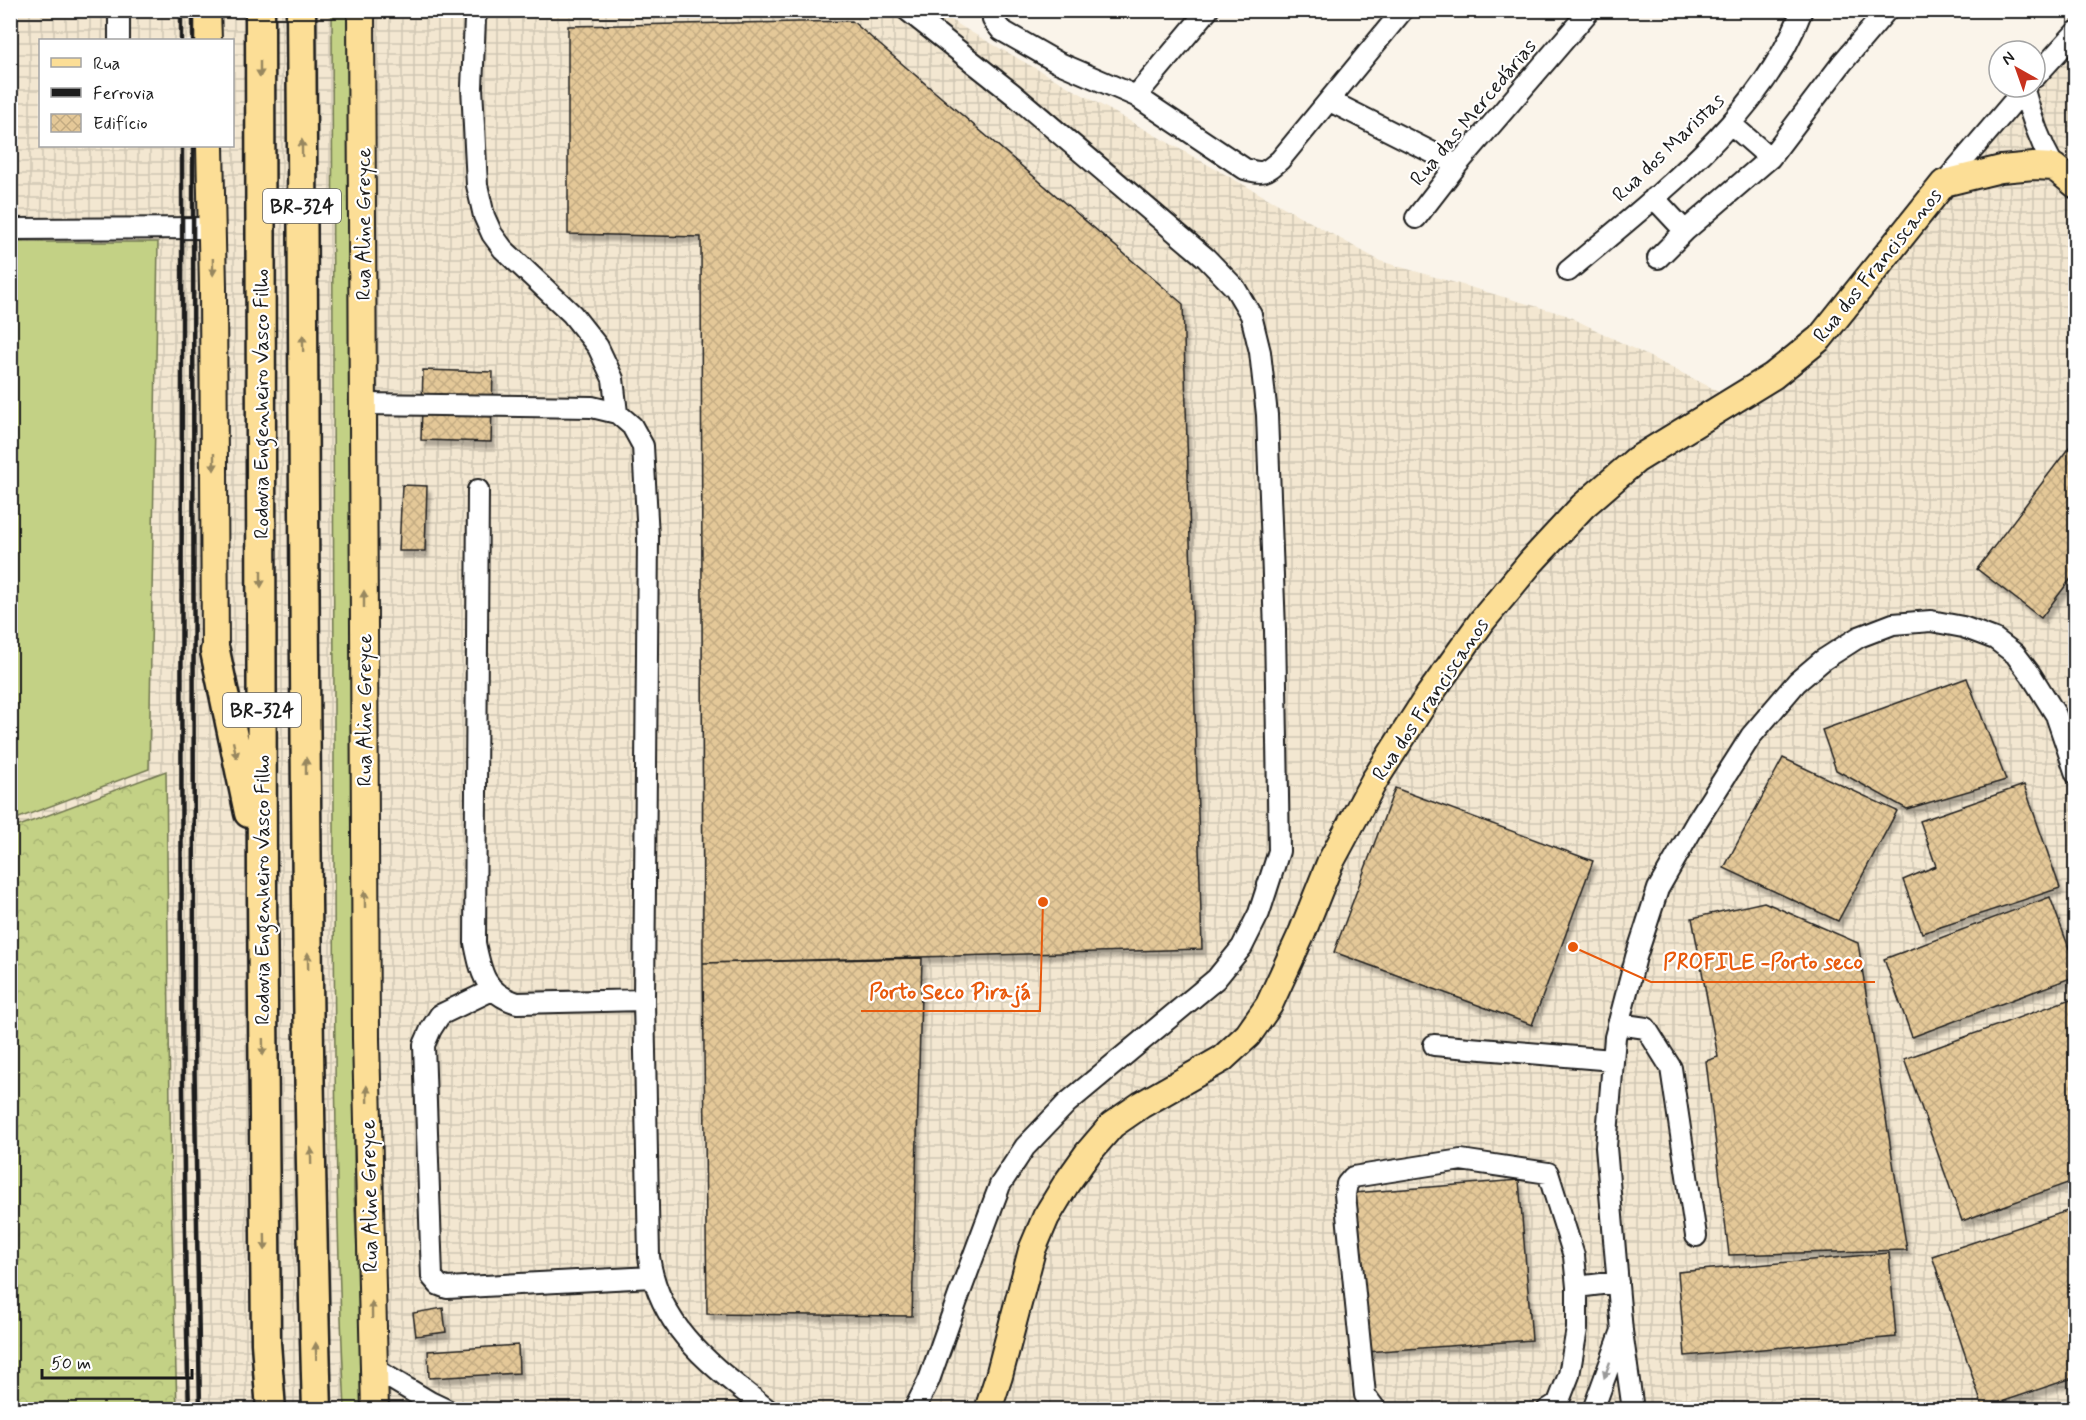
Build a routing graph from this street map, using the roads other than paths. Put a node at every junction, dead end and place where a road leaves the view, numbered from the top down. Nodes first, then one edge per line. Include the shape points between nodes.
1 (119, 10) edge
2 (207, 10) edge
3 (260, 10) edge
4 (300, 10) edge
5 (361, 10) edge
6 (478, 10) edge
7 (907, 10) edge
8 (994, 10) edge
9 (1208, 10) edge
10 (1403, 10) edge
11 (1590, 10) edge
12 (1802, 10) edge
13 (1887, 10) edge
14 (2076, 32) edge
15 (119, 39) edge
16 (208, 39) edge
17 (2047, 64) edge
18 (1136, 96) junction
19 (2016, 99) edge
20 (2029, 99) edge
21 (1330, 101) junction
22 (1731, 124) junction
23 (210, 147) edge
24 (1770, 158) junction
25 (1457, 165) junction
26 (2054, 167) junction
27 (1944, 183) junction
28 (2076, 185) edge
29 (1654, 198) junction
30 (1416, 218) dead end
31 (212, 228) junction
32 (10, 229) edge
33 (1686, 231) junction
34 (1658, 258) dead end
35 (1568, 271) dead end
36 (363, 404) junction
37 (617, 413) junction
38 (478, 490) dead end
39 (215, 651) joint
40 (2076, 774) edge
41 (262, 892) junction
42 (492, 990) junction
43 (644, 1000) junction
44 (1618, 1024) junction
45 (1434, 1045) dead end
46 (1613, 1060) junction
47 (1696, 1236) dead end
48 (652, 1277) junction
49 (1618, 1282) junction
50 (1577, 1287) junction
51 (1622, 1331) junction
52 (373, 1368) junction
53 (271, 1410) edge
54 (317, 1410) edge
55 (375, 1410) edge
56 (447, 1410) edge
57 (768, 1410) edge
58 (914, 1410) edge
59 (988, 1410) edge
60 (1376, 1410) edge
61 (1547, 1410) edge
62 (1593, 1410) edge
63 (1633, 1410) edge

1 - 15 street
2 - 16 main road
3 -> 41 highway, Rodovia Engenheiro Vasco Filho / BR-324
54 -> 4 highway, Rodovia Engenheiro Vasco Filho / BR-324 via 307,853
5 - 36 main road, Rua Aline Greyce
6 - 37 street via 472,87 477,185 484,216 503,249 572,314 598,347 614,379
7 - 58 street via 1013,94 1206,258 1235,288 1251,315 1260,352 1267,415 1279,851 1259,913 1242,947 1216,979 1068,1103 1025,1147 1000,1185 929,1380
8 - 18 street via 993,20 1001,30 1057,62
9 - 18 street
10 - 21 street
11 - 25 street, Rua das Mercedárias
12 - 22 street, Rua dos Maristas via 1761,85
13 - 24 street
14 - 17 street, Rua dos Franciscanos
18 - 21 street via 1245,169 1260,173 1280,160
19 - 27 street, Rua dos Franciscanos
20 - 26 street via 2031,118
21 - 25 street
22 - 24 street
22 - 29 street, Rua dos Maristas
23 - 31 main road
24 - 33 street
25 - 30 street, Rua das Mercedárias
26 - 27 main road via 2001,169
26 - 28 main road
27 - 59 main road, Rua dos Franciscanos via 1820,338 1773,376 1636,460 1583,506 1482,621 1374,781 1330,863 1269,1005 1248,1035 1222,1059 1112,1125 1066,1184 1032,1250
29 - 33 street
29 - 35 street, Rua dos Maristas
31 - 32 street
31 -> 39 main road
33 - 34 street
36 - 37 street via 592,407
52 -> 36 main road, Rua Aline Greyce via 366,1027
37 - 43 street via 632,426 643,446 648,537
38 - 42 street via 475,944 480,970
39 -> 41 highway via 246,794
40 - 44 street via 2056,715 2015,654 1995,639 1931,621 1893,624 1859,636 1797,682 1751,736 1697,821 1658,889
41 -> 53 highway, Rodovia Engenheiro Vasco Filho / BR-324 via 266,1343
42 - 43 street via 517,1003
42 - 48 street via 440,1015 424,1045 432,1277 447,1288
43 - 48 street
44 - 46 street
44 - 47 street via 1646,1028 1671,1068
45 - 46 street
46 - 49 street via 1606,1147
48 - 57 street via 670,1317 690,1344
49 - 50 street
49 - 51 street
50 - 60 street via 1574,1256 1548,1173 1461,1160 1353,1177 1345,1194 1365,1395
50 - 61 street via 1577,1329 1569,1375 1558,1403
51 -> 62 street
51 - 63 street
52 - 55 main road, Rua Aline Greyce
52 - 56 street

